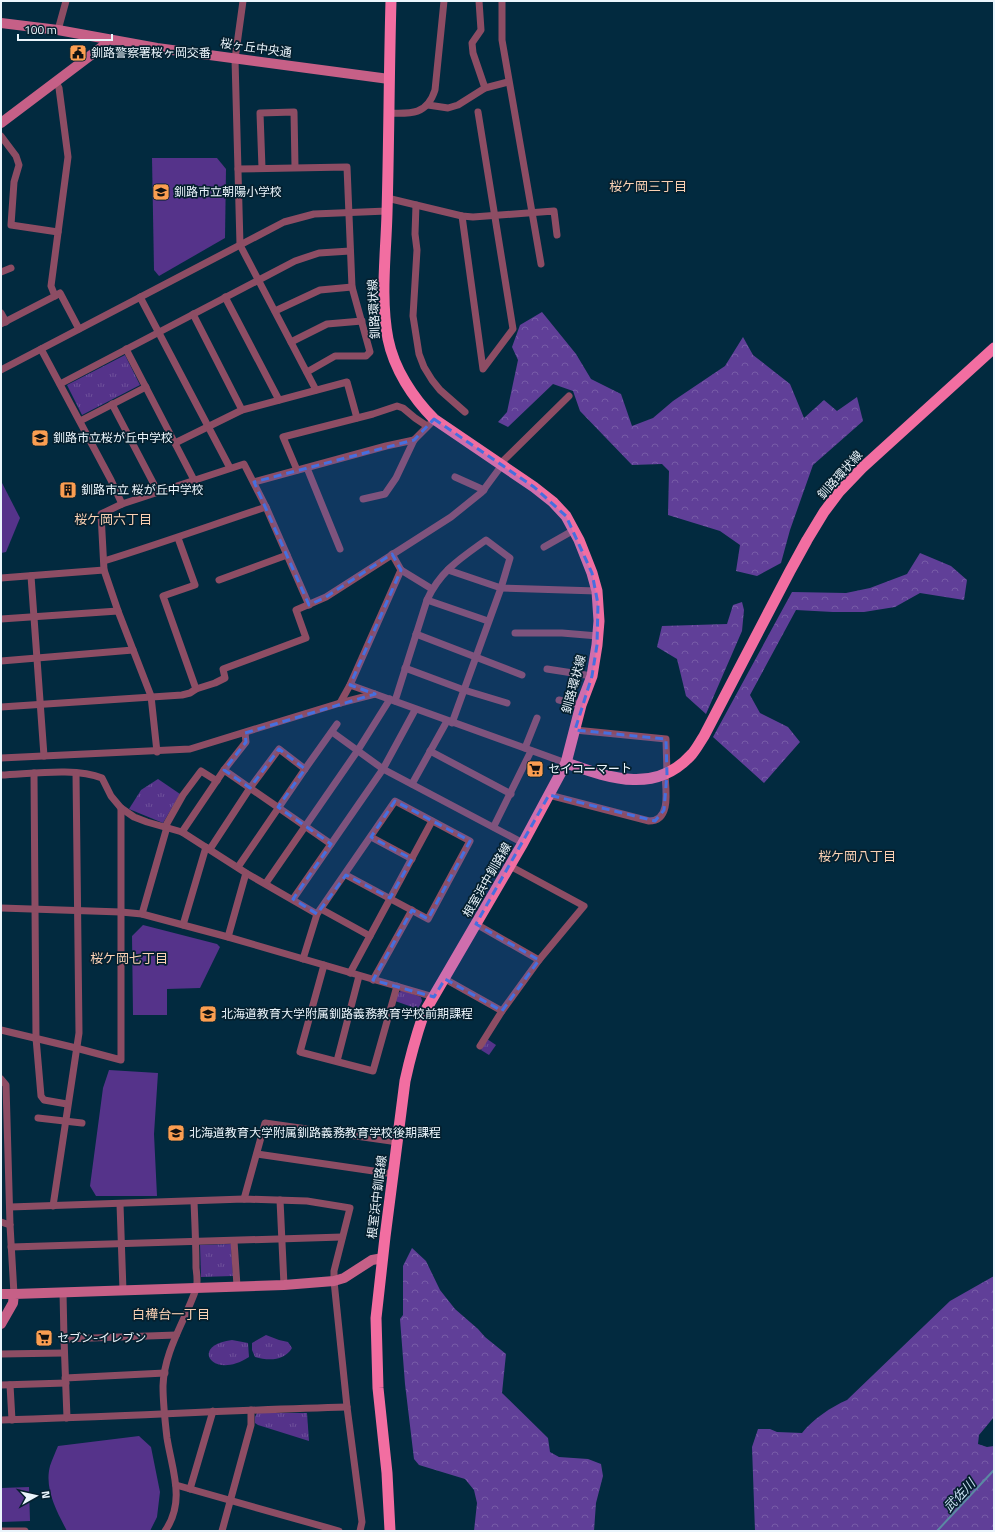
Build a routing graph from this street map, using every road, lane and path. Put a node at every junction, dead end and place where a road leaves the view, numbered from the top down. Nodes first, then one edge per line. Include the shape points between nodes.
1 (66, 1) edge
2 (243, 1) edge
3 (391, 1) edge
4 (444, 1) edge
5 (479, 1) edge
6 (502, 1) edge
7 (1, 23) edge
8 (58, 30) junction
9 (111, 40) junction
10 (235, 59) junction
11 (389, 79) junction
12 (56, 82) junction
13 (508, 82) junction
14 (484, 88) junction
15 (428, 105) junction
16 (478, 112) dead end
17 (388, 113) junction
18 (1, 123) edge
19 (1, 136) edge
20 (295, 167) junction
21 (262, 168) junction
22 (238, 169) junction
23 (387, 198) junction
24 (416, 205) junction
25 (387, 211) junction
26 (532, 211) junction
27 (349, 212) junction
28 (495, 214) junction
29 (462, 216) junction
30 (58, 232) junction
31 (557, 235) dead end
32 (240, 245) junction
33 (350, 251) junction
34 (541, 264) dead end
35 (11, 268) dead end
36 (1, 272) edge
37 (258, 280) junction
38 (352, 287) junction
39 (55, 296) junction
40 (140, 297) junction
41 (224, 297) junction
42 (275, 311) junction
43 (1, 313) edge
44 (193, 314) junction
45 (362, 321) junction
46 (3, 323) edge
47 (79, 329) junction
48 (159, 332) junction
49 (291, 342) junction
50 (994, 348) edge
51 (41, 349) junction
52 (126, 350) junction
53 (1, 370) edge
54 (307, 372) junction
55 (60, 384) junction
56 (146, 387) junction
57 (316, 390) junction
58 (569, 396) dead end
59 (279, 400) junction
60 (112, 404) junction
61 (242, 410) junction
62 (465, 412) dead end
63 (356, 418) junction
64 (80, 421) junction
65 (431, 422) junction
66 (208, 426) junction
67 (414, 440) junction
68 (175, 443) junction
69 (501, 465) junction
70 (230, 468) junction
71 (307, 468) junction
72 (297, 470) junction
73 (456, 478) dead end
74 (194, 480) junction
75 (254, 482) junction
76 (484, 490) junction
77 (158, 492) junction
78 (363, 499) dead end
79 (122, 504) junction
80 (266, 507) junction
81 (574, 530) junction
82 (178, 538) junction
83 (544, 547) dead end
84 (340, 549) dead end
85 (392, 554) junction
86 (287, 555) junction
87 (104, 561) junction
88 (104, 570) junction
89 (401, 570) junction
90 (448, 570) junction
91 (31, 576) junction
92 (1, 578) edge
93 (219, 580) dead end
94 (501, 588) junction
95 (432, 589) junction
96 (597, 592) junction
97 (427, 600) junction
98 (309, 605) junction
99 (118, 611) junction
100 (34, 617) junction
101 (1, 619) edge
102 (488, 621) junction
103 (515, 633) dead end
104 (416, 634) junction
105 (598, 636) junction
106 (133, 650) junction
107 (476, 656) junction
108 (36, 658) junction
109 (1, 661) edge
110 (405, 668) junction
111 (547, 669) dead end
112 (522, 675) dead end
113 (592, 676) junction
114 (350, 685) junction
115 (196, 689) junction
116 (464, 690) junction
117 (375, 694) junction
118 (151, 696) junction
119 (392, 700) junction
120 (559, 700) dead end
121 (340, 703) junction
122 (506, 703) dead end
123 (40, 704) junction
124 (1, 706) edge
125 (581, 706) junction
126 (415, 710) junction
127 (537, 718) dead end
128 (449, 722) junction
129 (337, 724) dead end
130 (575, 730) junction
131 (332, 732) junction
132 (245, 733) junction
133 (358, 750) junction
134 (528, 750) junction
135 (430, 751) junction
136 (157, 752) junction
137 (44, 756) junction
138 (1, 758) edge
139 (566, 763) junction
140 (305, 769) junction
141 (383, 769) junction
142 (224, 770) junction
143 (34, 773) junction
144 (76, 773) junction
145 (666, 774) junction
146 (1, 775) edge
147 (217, 781) junction
148 (412, 784) junction
149 (250, 788) junction
150 (511, 794) junction
151 (549, 795) junction
152 (278, 807) junction
153 (121, 808) junction
154 (432, 821) junction
155 (305, 826) junction
156 (494, 826) junction
157 (166, 827) junction
158 (182, 832) junction
159 (371, 837) junction
160 (523, 843) junction
161 (331, 844) junction
162 (208, 848) junction
163 (412, 859) junction
164 (510, 866) junction
165 (238, 867) junction
166 (246, 872) junction
167 (346, 875) junction
168 (266, 883) junction
169 (390, 898) junction
170 (293, 900) junction
171 (1, 908) edge
172 (35, 909) junction
173 (77, 910) junction
174 (412, 910) junction
175 (121, 912) junction
176 (319, 912) junction
177 (142, 914) junction
178 (476, 924) junction
179 (183, 925) junction
180 (370, 936) junction
181 (228, 937) junction
182 (303, 959) junction
183 (539, 960) junction
184 (324, 965) junction
185 (350, 973) junction
186 (359, 976) junction
187 (444, 979) junction
188 (373, 980) junction
189 (396, 986) junction
190 (434, 997) junction
191 (502, 1011) junction
192 (1, 1030) edge
193 (36, 1038) junction
194 (480, 1046) dead end
195 (76, 1048) junction
196 (337, 1061) junction
197 (1, 1079) edge
198 (67, 1104) junction
199 (38, 1118) dead end
200 (65, 1121) junction
201 (82, 1123) dead end
202 (398, 1142) junction
203 (257, 1154) junction
204 (4, 1159) edge
205 (394, 1174) junction
206 (244, 1199) junction
207 (280, 1200) junction
208 (194, 1202) junction
209 (120, 1204) junction
210 (53, 1206) junction
211 (10, 1208) junction
212 (1, 1222) edge
213 (10, 1225) junction
214 (342, 1237) junction
215 (282, 1239) junction
216 (234, 1241) junction
217 (196, 1242) junction
218 (121, 1244) junction
219 (11, 1247) junction
220 (383, 1258) junction
221 (334, 1281) junction
222 (284, 1285) junction
223 (237, 1286) junction
224 (197, 1288) junction
225 (123, 1291) junction
226 (63, 1292) junction
227 (1, 1294) edge
228 (14, 1294) junction
229 (1, 1324) edge
230 (176, 1335) junction
231 (64, 1339) junction
232 (64, 1353) junction
233 (1, 1354) edge
234 (165, 1373) junction
235 (65, 1381) junction
236 (1, 1385) edge
237 (10, 1385) junction
238 (347, 1407) junction
239 (251, 1410) junction
240 (213, 1411) junction
241 (165, 1414) junction
242 (67, 1418) junction
243 (1, 1420) edge
244 (12, 1420) junction
245 (176, 1485) junction
246 (190, 1489) junction
247 (231, 1500) junction
248 (1, 1531) edge
249 (25, 1531) edge
250 (166, 1531) edge
251 (222, 1531) edge
252 (339, 1531) edge
253 (360, 1531) edge
254 (390, 1531) edge

1 - 8 street
2 - 10 street
3 - 11 main road, 釧路環状線
4 - 15 street via 435,90
5 - 14 street via 481,30 472,43
6 - 13 street via 502,40
7 - 8 street, 桜ヶ丘中央通
8 - 9 street, 桜ヶ丘中央通
9 - 10 street, 桜ヶ丘中央通
9 - 12 street
10 - 11 street, 桜ヶ丘中央通
10 - 22 street
11 - 17 main road, 釧路環状線
12 - 18 street
12 - 30 street via 59,88 68,157
13 - 14 street
13 - 26 street
14 - 15 street via 458,105 448,108
15 - 17 street via 413,113
16 - 28 street
17 - 23 main road, 釧路環状線
19 - 30 street via 16,156 19,165 14,182 11,225
20 - 21 street
20 - 21 street via 294,112 260,113
20 - 27 street via 347,167
21 - 22 street
22 - 32 street
23 - 24 street
23 - 25 main road, 釧路環状線
24 - 29 street
24 - 62 street via 417,250 413,316 419,354 432,380
25 - 27 street
25 - 65 main road, 釧路環状線 via 384,297 388,340 393,357 407,385
26 - 28 street
26 - 31 street via 554,210
26 - 34 street
27 - 32 street via 314,214 289,220
27 - 33 street
28 - 29 street
28 - 29 street via 513,329 483,369
30 - 39 street via 51,286
32 - 37 street
32 - 40 street
33 - 37 street via 320,253 296,261
33 - 38 street
35 - 36 street
37 - 41 street
37 - 42 street
38 - 42 street via 320,290
38 - 45 street
39 - 46 street
39 - 47 street via 60,293
40 - 47 street
40 - 48 street
41 - 44 street
41 - 59 street
42 - 49 street
43 - 46 street
44 - 48 street
44 - 61 street
45 - 49 street via 327,324
45 - 54 street via 370,352 366,356 335,356
47 - 51 street
48 - 52 street
48 - 66 street
49 - 54 street
50 - 145 main road, 釧路環状線 via 862,468 840,492 807,540 704,736 677,768
51 - 53 street
51 - 55 street
52 - 55 street
52 - 56 street
54 - 57 street
55 - 64 street
56 - 60 street
56 - 68 street
57 - 59 street
57 - 63 street via 347,382
58 - 69 street
59 - 61 street
60 - 64 street
60 - 77 street
61 - 66 street
63 - 65 street via 397,406 404,408 415,418
63 - 72 street via 283,437
64 - 79 street
65 - 67 street
65 - 69 main road, 釧路環状線
66 - 68 street
66 - 70 street
67 - 71 street
67 - 78 street via 396,478 385,494
68 - 74 street
69 - 76 street
69 - 81 main road, 釧路環状線 via 553,502
70 - 74 street
70 - 75 street via 244,464
71 - 72 street
71 - 84 street
72 - 75 street
73 - 76 street
74 - 77 street
75 - 80 street
76 - 85 street via 451,517
77 - 79 street
79 - 87 street via 101,514
80 - 82 street
80 - 86 street
81 - 83 street
81 - 96 main road, 釧路環状線
82 - 87 street
82 - 115 street via 195,585 163,596
85 - 89 street
85 - 98 street via 326,597
86 - 93 street
86 - 98 street
87 - 88 street
88 - 91 street
88 - 99 street
89 - 95 street
89 - 114 street
90 - 94 street
90 - 94 street via 486,540 510,558
90 - 95 street
91 - 92 street
91 - 100 street
94 - 96 street
94 - 102 street
95 - 97 street
96 - 105 main road, 釧路環状線
97 - 102 street
97 - 104 street
98 - 115 street via 296,610 306,638 223,669 225,678
99 - 100 street
99 - 106 street
100 - 101 street
100 - 108 street
102 - 107 street
103 - 105 street
104 - 107 street
104 - 110 street
105 - 113 main road, 釧路環状線
106 - 108 street
106 - 118 street
107 - 112 street
107 - 116 street
108 - 109 street
108 - 123 street
110 - 116 street
110 - 119 street
111 - 113 street
113 - 125 main road, 釧路環状線
114 - 117 street
114 - 121 street
115 - 118 street via 182,695
116 - 122 street
116 - 128 street
117 - 119 street
117 - 121 street
118 - 123 street
118 - 136 street
119 - 126 street
119 - 133 street
120 - 125 street
121 - 132 street
123 - 124 street
123 - 137 street
125 - 130 main road, 釧路環状線
126 - 128 street
126 - 141 street
127 - 134 street
128 - 134 street
128 - 135 street
129 - 131 street
130 - 139 main road, 釧路環状線
130 - 145 street via 666,739
131 - 133 street
131 - 140 street
132 - 136 street via 190,749
132 - 142 street via 246,742
133 - 141 street
133 - 155 street
134 - 139 street
134 - 150 street
135 - 148 street
135 - 150 street
136 - 137 street
137 - 138 street
139 - 145 main road, 釧路環状線 via 623,780 650,779
139 - 151 main road, 根室浜中釧路線
140 - 149 street via 279,749
140 - 152 street
141 - 148 street
141 - 161 street
142 - 147 street
142 - 149 street
143 - 144 street
143 - 146 street
143 - 172 street
144 - 153 street via 102,778 111,796
144 - 173 street
145 - 151 street via 664,810 655,821 649,822
147 - 157 street via 201,771 183,796
147 - 158 street
148 - 156 street
149 - 152 street
149 - 162 street
150 - 156 street
151 - 160 main road, 根室浜中釧路線
152 - 155 street
152 - 165 street
153 - 157 street via 134,817
153 - 175 street
154 - 159 street via 395,801
154 - 163 street
154 - 174 street via 470,841 428,919
155 - 161 street
155 - 168 street
156 - 160 street
157 - 158 street
157 - 177 street
158 - 162 street
159 - 163 street
159 - 167 street
160 - 164 main road, 根室浜中釧路線
161 - 170 street
162 - 165 street
162 - 179 street
163 - 169 street
164 - 178 main road, 根室浜中釧路線
164 - 183 street via 584,906
165 - 166 street
166 - 168 street
166 - 181 street
167 - 169 street
167 - 176 street
168 - 170 street
169 - 174 street
169 - 180 street
170 - 176 street
171 - 172 street
172 - 173 street
172 - 193 street
173 - 175 street
173 - 195 street via 79,1033
174 - 188 street
175 - 177 street
175 - 195 street via 121,1060
176 - 180 street
176 - 182 street
177 - 179 street
178 - 183 street
178 - 187 main road, 根室浜中釧路線
179 - 181 street
180 - 185 street
181 - 182 street
182 - 184 street
183 - 191 street
184 - 185 street
184 - 196 street via 300,1052
185 - 186 street
186 - 188 street
186 - 196 street
187 - 190 main road, 根室浜中釧路線
187 - 191 street
188 - 189 street
189 - 190 street
189 - 196 street via 373,1071
190 - 202 main road, 根室浜中釧路線 via 424,1013 415,1039 406,1081
191 - 194 street
192 - 193 street
193 - 195 street
193 - 198 street via 41,1096 44,1100
195 - 198 street
197 - 204 street via 6,1085
198 - 200 street
199 - 200 street
200 - 201 street
200 - 210 street
202 - 203 street via 265,1123
202 - 205 main road, 根室浜中釧路線
203 - 205 street
203 - 206 street
204 - 211 street
205 - 220 main road, 根室浜中釧路線
206 - 207 street
206 - 208 street
207 - 214 street via 307,1201 350,1208
207 - 215 street
208 - 209 street
208 - 217 street
209 - 210 street
209 - 218 street
210 - 211 street
211 - 213 street
212 - 213 street
213 - 219 street
214 - 215 street
214 - 221 street
215 - 216 street
215 - 222 street
216 - 217 street
216 - 223 street
217 - 218 street
217 - 224 street
218 - 219 street
218 - 225 street
219 - 228 street
220 - 221 street via 372,1260 344,1278
220 - 254 main road, 根室浜中釧路線 via 376,1318 376,1347
221 - 222 street
221 - 238 street
222 - 223 street
223 - 224 street
224 - 225 street
224 - 230 street
225 - 226 street
226 - 228 street
226 - 231 street
227 - 228 street
228 - 229 street via 13,1303
230 - 231 street
230 - 234 street
231 - 232 street
232 - 233 street
232 - 235 street
234 - 235 street
234 - 241 street
235 - 237 street
235 - 242 street
236 - 237 street
237 - 244 street
238 - 239 street
238 - 253 street via 362,1522
239 - 240 street
239 - 247 street via 251,1426
240 - 241 street
240 - 246 street
241 - 242 street
241 - 245 street
242 - 244 street
243 - 244 street
245 - 246 street
245 - 250 street via 175,1508
246 - 247 street
247 - 251 street
247 - 252 street
248 - 249 street

